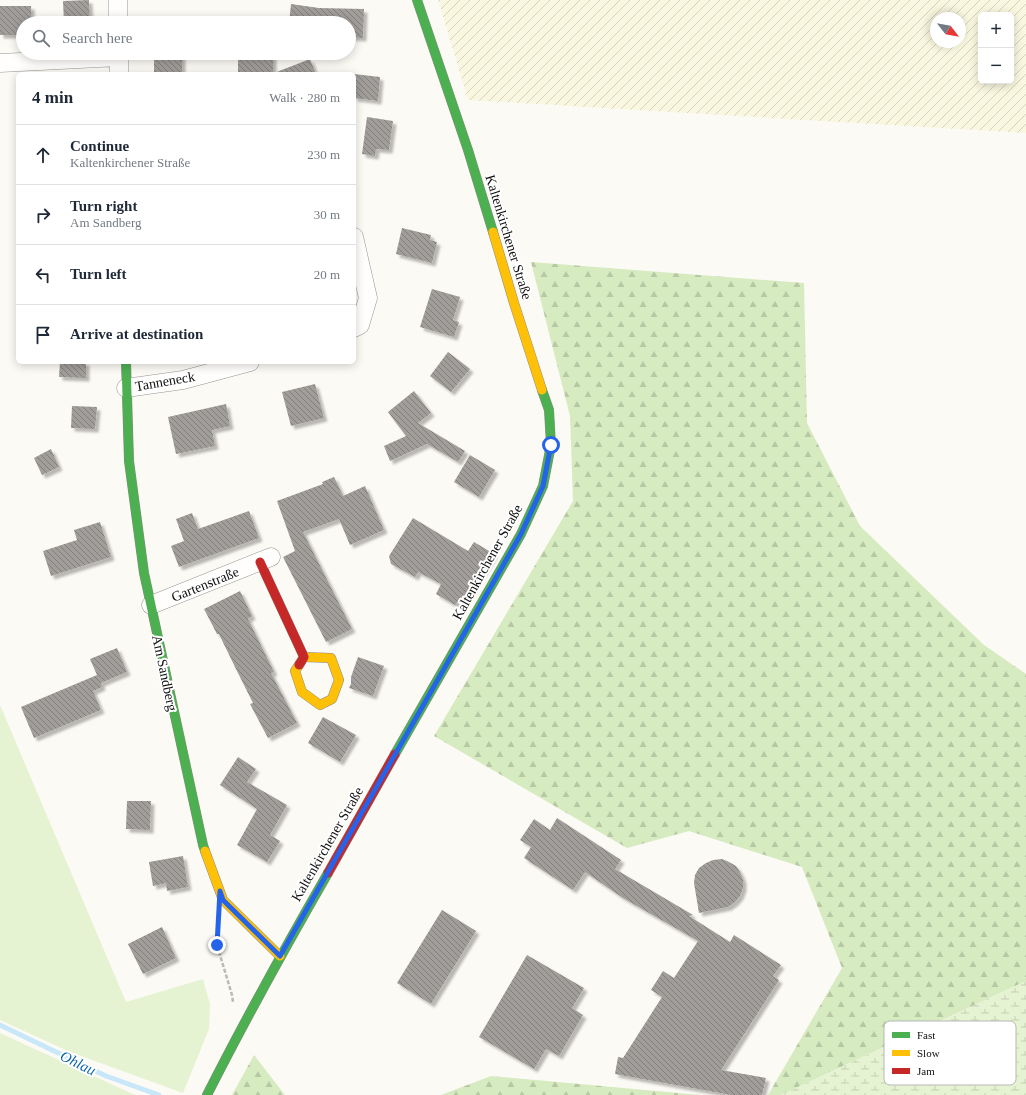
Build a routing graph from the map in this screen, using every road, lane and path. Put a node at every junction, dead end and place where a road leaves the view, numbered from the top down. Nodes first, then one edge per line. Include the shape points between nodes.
1 (118, 0) edge
2 (417, 0) edge
3 (118, 16) edge
4 (119, 61) edge
5 (0, 62) edge
6 (356, 246) edge
7 (356, 327) edge
8 (126, 364) edge
9 (243, 364) edge
10 (126, 388) junction
11 (265, 560) joint
12 (151, 606) junction
13 (304, 657) junction
14 (218, 922) dead end
15 (280, 956) junction
16 (234, 1007) dead end
17 (207, 1095) edge

1 - 3 street
2 - 15 main road, Kaltenkirchener Straße via 468,150 548,410 551,445 543,486 521,534
4 - 5 street
6 - 7 street via 368,298 360,325
8 - 10 main road, Am Sandberg
9 - 10 street, Tanneneck via 183,380
10 - 12 main road, Am Sandberg via 129,461 144,574
11 - 12 street, Gartenstraße
11 - 13 main road, Gartenstraße
12 - 15 main road, Am Sandberg via 204,845 223,900
13 - 13 main road via 331,658 339,680 332,699 320,705 302,692 295,671
14 - 16 path via 217,945
15 - 17 main road, Kaltenkirchener Straße

